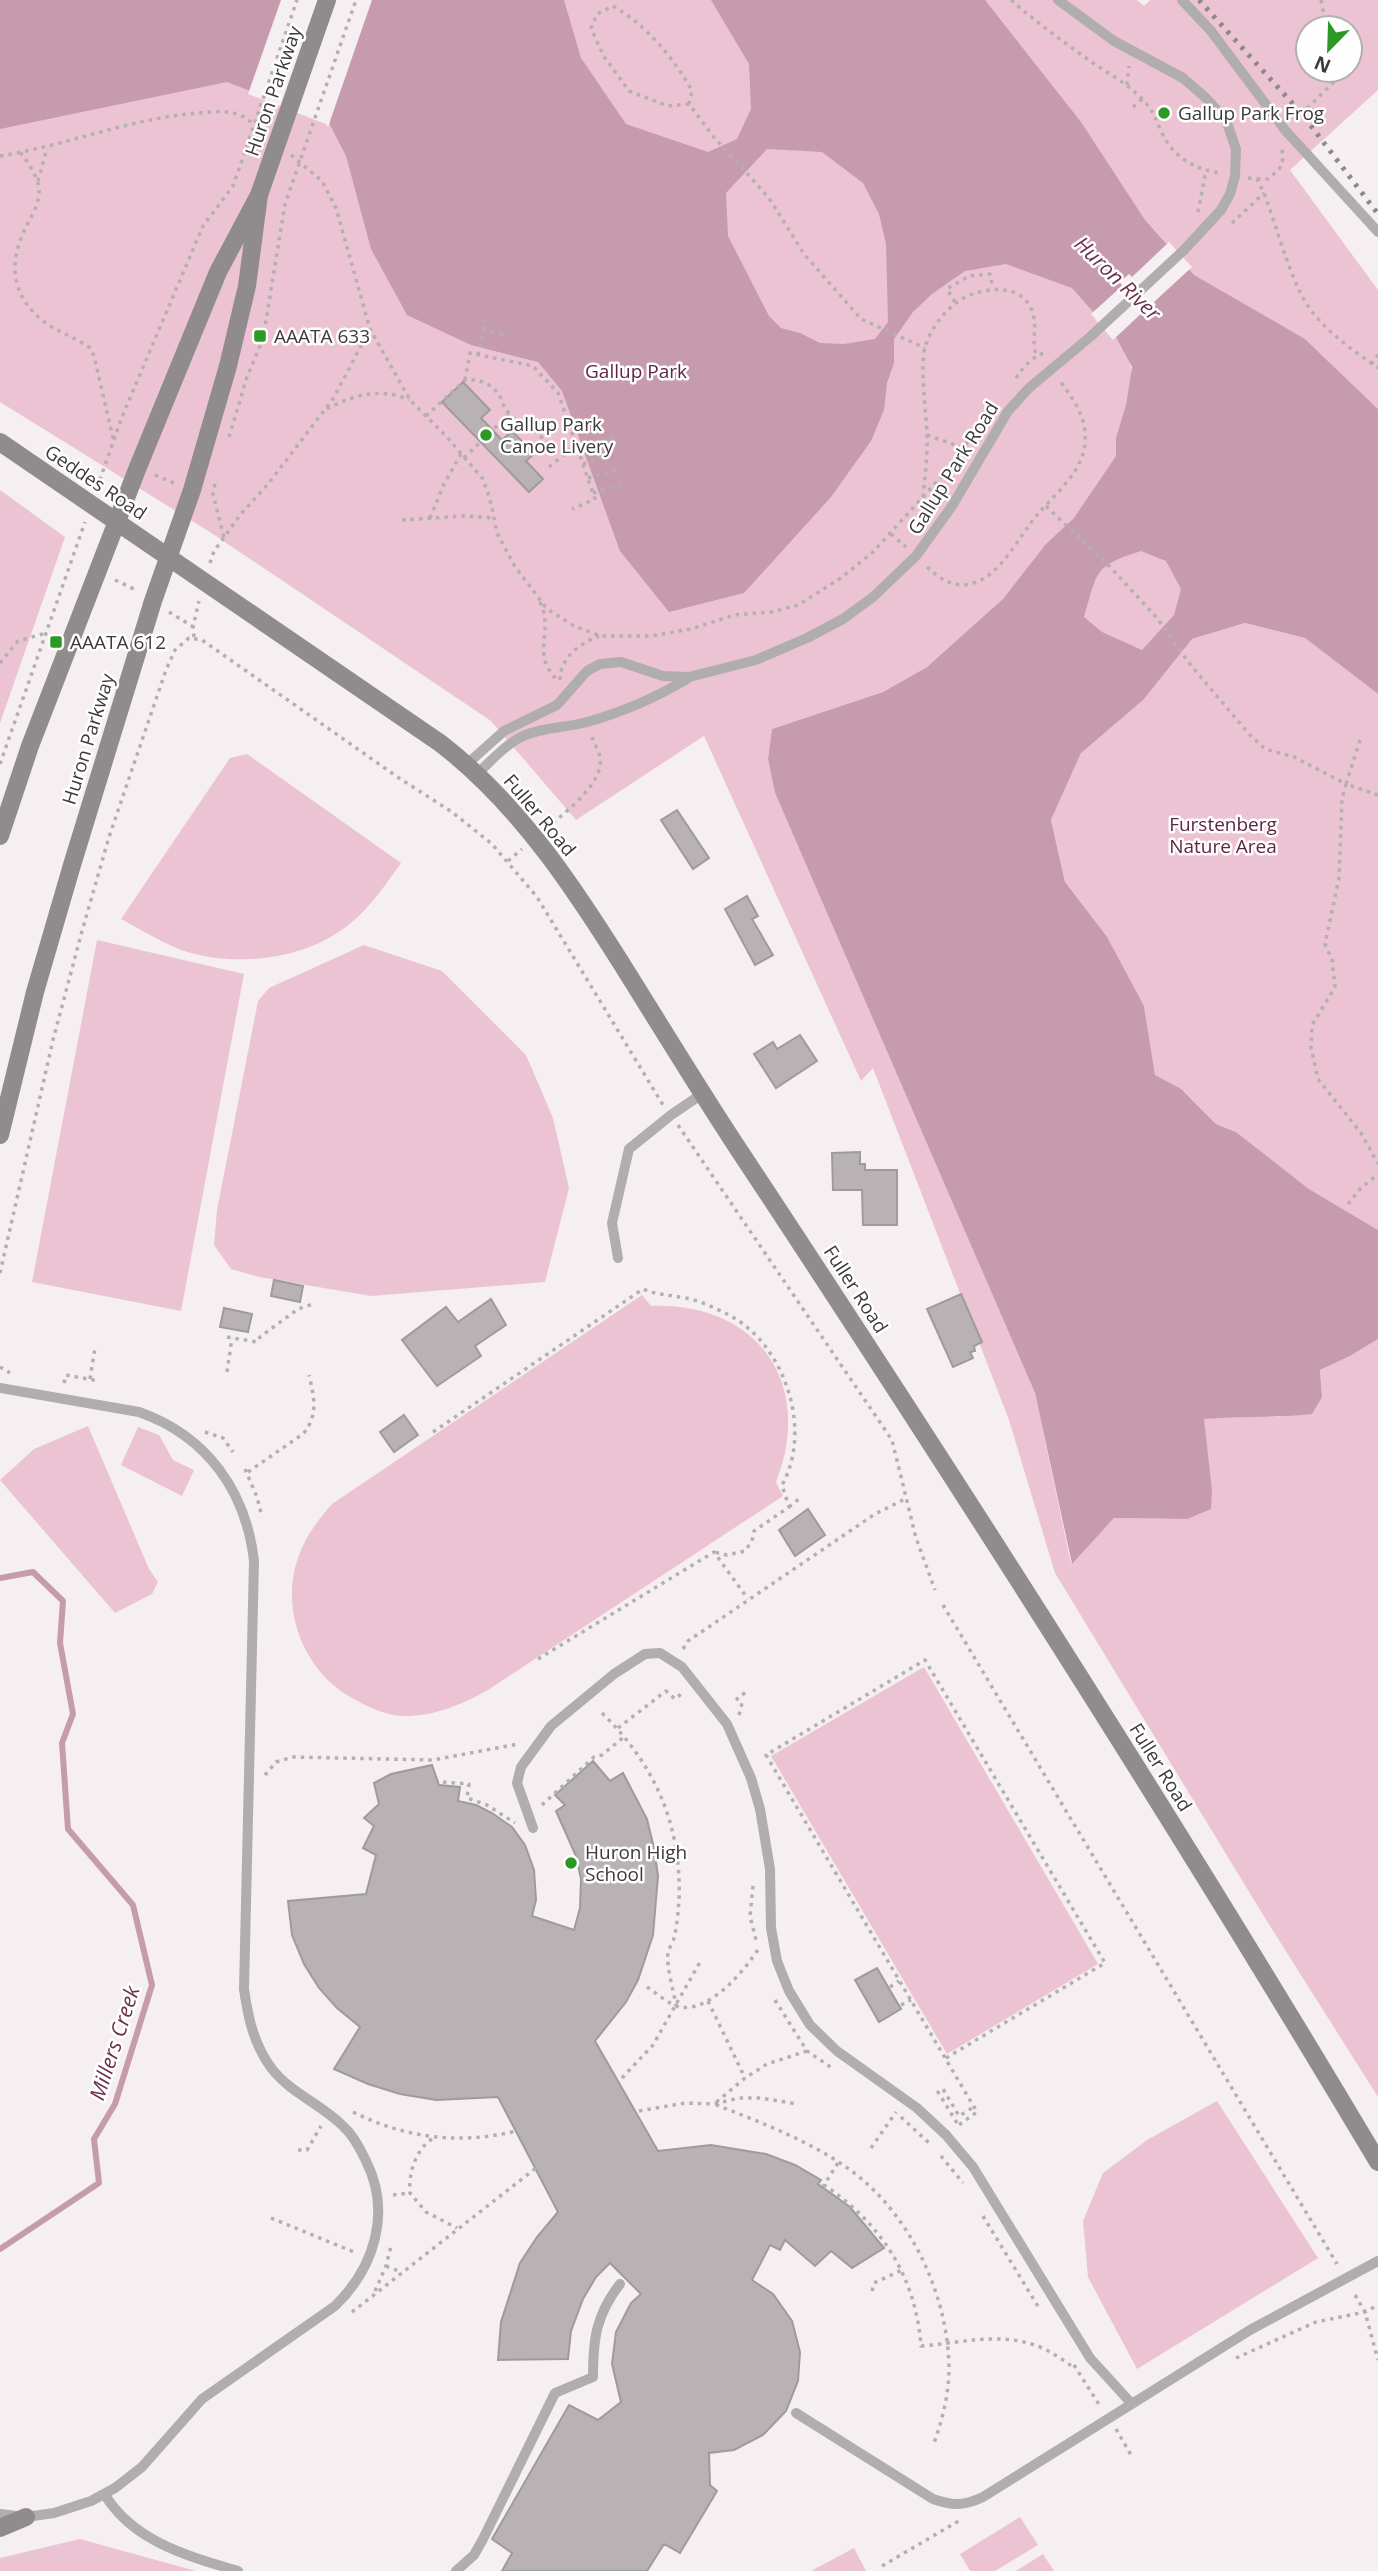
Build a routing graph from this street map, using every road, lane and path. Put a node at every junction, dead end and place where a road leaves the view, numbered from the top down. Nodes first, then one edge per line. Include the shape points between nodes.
1 (297, 0) edge
2 (327, 0) edge
3 (356, 0) edge
4 (1011, 0) edge
5 (1058, 0) edge
6 (1182, 0) edge
7 (1332, 84) edge
8 (1142, 99) junction
9 (689, 104) junction
10 (1133, 107) dead end
11 (1285, 130) junction
12 (271, 139) dead end
13 (47, 146) junction
14 (282, 147) dead end
15 (18, 153) junction
16 (0, 156) edge
17 (1206, 170) junction
18 (1225, 174) dead end
19 (1248, 178) dead end
20 (1257, 179) junction
21 (38, 183) junction
22 (259, 195) junction
23 (285, 204) dead end
24 (1196, 222) dead end
25 (1378, 232) edge
26 (993, 288) junction
27 (955, 302) junction
28 (486, 320) dead end
29 (370, 329) junction
30 (484, 330) junction
31 (504, 335) dead end
32 (925, 348) junction
33 (478, 355) junction
34 (1378, 355) edge
35 (1037, 356) junction
36 (1042, 362) dead end
37 (1371, 364) junction
38 (1378, 368) edge
39 (1056, 377) dead end
40 (465, 380) junction
41 (1011, 384) dead end
42 (410, 400) junction
43 (325, 410) junction
44 (509, 414) junction
45 (426, 416) junction
46 (984, 420) dead end
47 (479, 421) dead end
48 (490, 432) junction
49 (927, 435) junction
50 (614, 437) dead end
51 (113, 440) junction
52 (607, 440) junction
53 (0, 442) edge
54 (500, 442) dead end
55 (594, 444) dead end
56 (576, 445) junction
57 (964, 448) junction
58 (567, 450) junction
59 (109, 455) junction
60 (462, 456) junction
61 (115, 458) dead end
62 (106, 462) dead end
63 (583, 464) junction
64 (549, 467) dead end
65 (620, 468) dead end
66 (158, 476) dead end
67 (588, 478) junction
68 (625, 483) dead end
69 (176, 484) dead end
70 (593, 493) junction
71 (923, 497) junction
72 (214, 499) dead end
73 (1046, 506) junction
74 (572, 509) dead end
75 (430, 518) junction
76 (493, 518) junction
77 (402, 520) dead end
78 (117, 522) junction
79 (82, 530) dead end
80 (891, 534) junction
81 (224, 538) junction
82 (213, 555) dead end
83 (169, 556) junction
84 (916, 556) junction
85 (108, 577) dead end
86 (135, 589) dead end
87 (195, 617) dead end
88 (185, 622) dead end
89 (193, 627) junction
90 (46, 633) junction
91 (601, 636) junction
92 (194, 637) junction
93 (0, 663) edge
94 (689, 677) junction
95 (562, 687) dead end
96 (1360, 740) dead end
97 (0, 765) edge
98 (472, 769) junction
99 (1346, 784) junction
100 (1378, 795) edge
101 (0, 836) edge
102 (522, 849) dead end
103 (508, 861) junction
104 (5, 1090) edge
105 (702, 1094) junction
106 (671, 1115) junction
107 (0, 1135) edge
108 (1378, 1164) edge
109 (1378, 1174) edge
110 (1348, 1203) dead end
111 (618, 1258) dead end
112 (0, 1273) edge
113 (313, 1304) dead end
114 (95, 1348) dead end
115 (227, 1372) dead end
116 (309, 1375) dead end
117 (90, 1379) junction
118 (99, 1381) dead end
119 (64, 1383) dead end
120 (0, 1388) edge
121 (433, 1432) dead end
122 (800, 1498) dead end
123 (906, 1498) junction
124 (789, 1507) junction
125 (263, 1525) dead end
126 (714, 1552) junction
127 (935, 1590) dead end
128 (748, 1599) junction
129 (943, 1605) dead end
130 (538, 1659) dead end
131 (682, 1667) junction
132 (686, 1691) dead end
133 (602, 1713) dead end
134 (551, 1726) junction
135 (618, 1728) junction
136 (625, 1736) junction
137 (271, 1768) dead end
138 (443, 1782) dead end
139 (530, 1816) junction
140 (533, 1828) dead end
141 (771, 1928) junction
142 (700, 1962) dead end
143 (900, 1981) junction
144 (647, 1987) dead end
145 (890, 1987) dead end
146 (708, 2000) junction
147 (911, 2000) junction
148 (901, 2005) dead end
149 (676, 2006) junction
150 (829, 2043) junction
151 (946, 2058) junction
152 (622, 2078) dead end
153 (745, 2078) junction
154 (714, 2104) junction
155 (797, 2104) dead end
156 (342, 2106) dead end
157 (974, 2107) junction
158 (639, 2111) dead end
159 (896, 2112) dead end
160 (322, 2123) dead end
161 (516, 2132) dead end
162 (433, 2138) junction
163 (871, 2148) dead end
164 (298, 2150) dead end
165 (1378, 2162) edge
166 (838, 2163) junction
167 (536, 2168) dead end
168 (410, 2193) junction
169 (393, 2195) dead end
170 (271, 2218) dead end
171 (457, 2228) junction
172 (359, 2254) dead end
173 (1378, 2261) edge
174 (378, 2262) dead end
175 (1337, 2264) dead end
176 (902, 2270) junction
177 (402, 2272) junction
178 (620, 2284) dead end
179 (872, 2291) dead end
180 (374, 2293) dead end
181 (1355, 2295) dead end
182 (946, 2344) junction
183 (1378, 2360) edge
184 (1076, 2368) dead end
185 (1131, 2403) junction
186 (796, 2413) dead end
187 (1115, 2427) dead end
188 (933, 2446) dead end
189 (1131, 2455) dead end
190 (105, 2495) junction
191 (0, 2514) edge
192 (26, 2516) junction
193 (0, 2528) edge
194 (238, 2571) edge
195 (456, 2571) edge

1 - 51 path via 233,186 203,226
2 - 22 main road, Huron Parkway
3 - 23 path
4 - 8 path
5 - 84 lane, Gallup Park Road via 1114,41 1183,78 1206,98 1226,120 1237,149 1235,176 1221,210 1184,250 1008,411 952,506
6 - 11 lane
7 - 11 path
8 - 10 path
8 - 17 path via 1174,152
9 - 9 path via 692,91 680,68 630,16 613,6 597,14 591,28 603,55 629,91 668,106
9 - 32 path via 769,198 804,254 861,319
11 - 20 path via 1280,134 1284,163 1268,179
11 - 25 lane
12 - 13 path via 237,114 220,111 136,122
13 - 15 path
13 - 21 path
14 - 29 path via 323,181 336,208
15 - 16 path
15 - 21 path
17 - 18 path
17 - 24 path
19 - 20 path
20 - 37 path via 1301,294 1326,326
21 - 51 path via 34,212 16,251 16,285 43,321 90,348
22 - 78 main road, Huron Parkway via 218,272
22 - 83 main road, Huron Parkway via 247,286 192,490
26 - 27 path
26 - 27 path via 990,274 969,276 947,289
26 - 35 path via 1018,293 1028,302
27 - 32 path
28 - 30 path
29 - 42 path
29 - 43 path
30 - 31 path
30 - 33 path
32 - 49 path
33 - 40 path via 470,353
33 - 56 path via 533,366 558,393
34 - 37 path
35 - 36 path
35 - 41 path
37 - 38 path
39 - 73 path via 1084,419 1085,447 1073,472
40 - 44 path via 491,386
40 - 45 path
42 - 43 path via 378,393
42 - 45 path
43 - 81 path
44 - 48 path
44 - 58 path via 553,448
45 - 60 path
46 - 57 path
47 - 48 path
48 - 54 path
48 - 60 path
49 - 57 path
49 - 71 path
50 - 52 path
51 - 59 path
52 - 55 path
52 - 63 path via 613,453
53 - 78 main road, Geddes Road
56 - 58 path
56 - 63 path
57 - 71 path
58 - 64 path
59 - 61 path
59 - 62 path
60 - 75 path
60 - 76 path via 483,479
63 - 67 path
65 - 67 path
66 - 69 path
67 - 70 path
68 - 70 path
70 - 74 path via 596,499
71 - 80 path
72 - 81 path
73 - 84 path via 994,570 972,584 939,578
73 - 99 path via 1157,618 1189,663 1265,749 1294,757
75 - 76 path
75 - 77 path
76 - 91 path via 503,547 547,609 566,623
78 - 83 main road, Geddes Road
78 - 101 main road, Huron Parkway
79 - 90 path
80 - 84 path
80 - 91 path via 841,578 798,605 734,615 673,634
81 - 82 path
83 - 98 main road, Fuller Road
83 - 104 main road, Huron Parkway
84 - 94 lane, Gallup Park Road via 844,619 765,656
85 - 86 path
87 - 89 path
88 - 89 path
89 - 92 path
90 - 93 path via 18,641
90 - 97 path
91 - 95 path via 564,662
92 - 103 path via 452,812
92 - 112 path via 180,644 166,670 109,837 53,1040
94 - 98 lane, Gallup Park Road via 642,704 523,736
94 - 98 lane, Gallup Park Road via 663,676 621,662 600,664 587,671 557,705 504,731
96 - 99 path
98 - 105 main road, Fuller Road via 535,838 590,913
99 - 100 path
99 - 108 path via 1336,896 1325,944 1335,987 1312,1025 1311,1047 1318,1079 1361,1133
102 - 103 path
103 - 106 path via 537,897
104 - 107 main road, Huron Parkway
105 - 106 lane
105 - 165 main road, Fuller Road via 979,1517 1212,1886
106 - 111 lane via 629,1149 612,1223
106 - 123 path via 885,1426
109 - 110 path
113 - 115 path via 298,1309 257,1342 230,1338
114 - 117 path
116 - 125 path via 315,1402 309,1427 247,1471
117 - 118 path
117 - 119 path via 66,1375
120 - 190 lane via 156,1418 206,1454 239,1500 254,1561 247,2010 252,2031 274,2071 345,2127 372,2172 378,2196 376,2237 350,2291 202,2399 142,2467
121 - 124 path via 642,1289 686,1298 748,1326 782,1373 793,1411 794,1435 782,1485
122 - 124 path
123 - 127 path
123 - 128 path
124 - 126 path via 754,1531 745,1551
126 - 128 path
126 - 130 path
128 - 131 path via 688,1641
129 - 175 path
131 - 134 lane via 660,1653 645,1654
131 - 141 lane via 733,1734 751,1778 771,1869
132 - 135 path via 675,1699 666,1691
133 - 135 path
134 - 137 path via 526,1742 433,1760 293,1758 282,1759
134 - 139 lane via 521,1767 517,1783
135 - 136 path
136 - 139 path via 594,1757
136 - 149 path via 656,1786 672,1827 679,1897 668,1955
138 - 139 path via 469,1784 467,1798 514,1823
139 - 140 lane
141 - 146 path via 744,1970
141 - 150 lane via 789,1992 810,2025
142 - 149 path
143 - 145 path
143 - 147 path
143 - 151 path via 766,1755 925,1660 1104,1964
144 - 149 path
146 - 149 path
146 - 153 path
147 - 148 path
147 - 151 path
149 - 152 path via 653,2045
150 - 153 path via 766,2064
150 - 185 lane via 946,2135 1090,2358
151 - 157 path
153 - 154 path
154 - 155 path via 739,2098
154 - 158 path via 685,2103
154 - 166 path via 784,2132
156 - 162 path via 399,2132
157 - 157 path via 977,2112 958,2124 938,2092 943,2089 959,2116
159 - 163 path
160 - 164 path via 307,2150
161 - 162 path
162 - 168 path via 418,2154
166 - 176 path via 824,2185 866,2220
166 - 182 path via 873,2190 908,2232 939,2304
167 - 171 path
168 - 169 path
168 - 171 path via 426,2211
170 - 172 path
171 - 177 path
173 - 185 lane via 1250,2330
174 - 177 path
176 - 179 path via 874,2283
176 - 182 path via 917,2314 921,2346
177 - 180 path
178 - 195 lane via 606,2303 593,2343 593,2377 555,2393 474,2555
181 - 183 path via 1365,2312
182 - 184 path via 1008,2339 1043,2349
182 - 188 path via 946,2396
185 - 186 lane via 984,2497 952,2505 933,2499
187 - 189 path
190 - 192 lane via 54,2513
190 - 194 lane via 123,2519 152,2540
191 - 192 lane
192 - 193 main road

